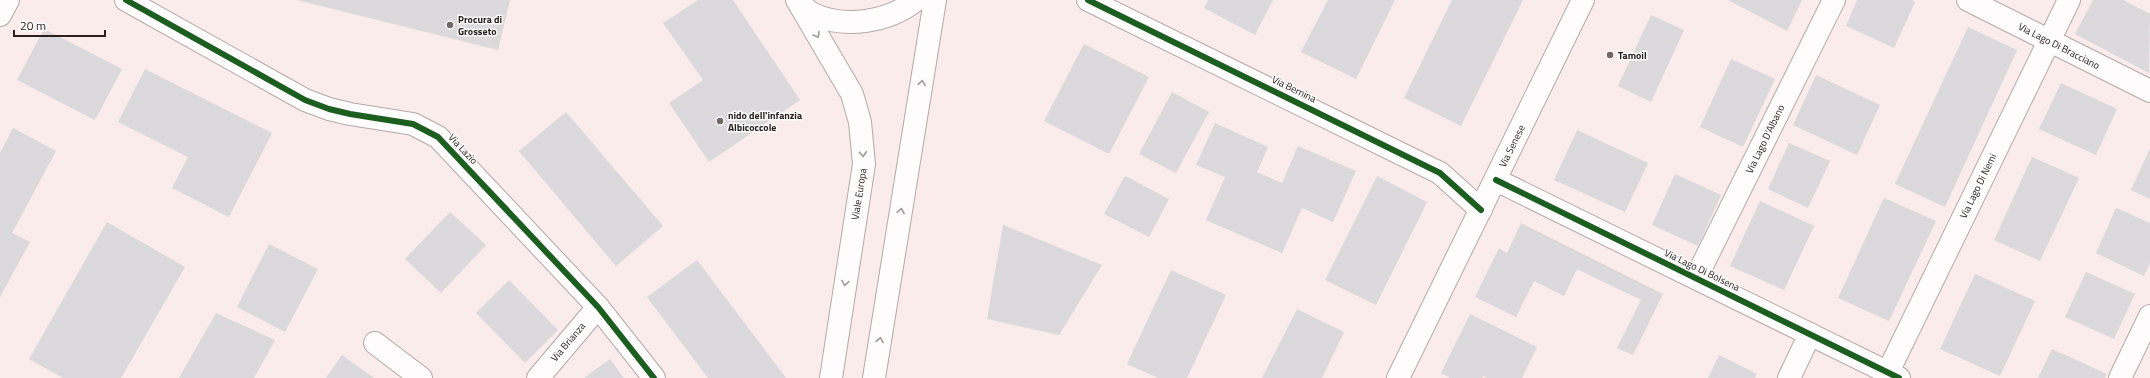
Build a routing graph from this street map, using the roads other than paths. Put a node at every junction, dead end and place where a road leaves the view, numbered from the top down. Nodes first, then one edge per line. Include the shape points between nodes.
1 (8, 0) edge
2 (126, 0) edge
3 (916, 0) edge
4 (935, 0) edge
5 (1088, 0) edge
6 (1583, 0) edge
7 (1834, 0) edge
8 (1968, 0) edge
9 (2069, 0) edge
10 (797, 1) edge
11 (0, 15) edge
12 (2049, 41) junction
13 (2150, 91) edge
14 (1496, 180) junction
15 (1481, 210) junction
16 (1696, 278) junction
17 (598, 307) junction
18 (2150, 316) edge
19 (1810, 334) junction
20 (375, 343) dead end
21 (1894, 375) edge
22 (421, 378) edge
23 (538, 378) edge
24 (654, 378) edge
25 (831, 378) edge
26 (874, 378) edge
27 (1398, 378) edge
28 (1789, 378) edge
29 (2120, 378) edge

1 - 11 street
2 - 17 street, Via Lazio via 305,100 336,111 413,124 438,137
3 - 10 street, Viale Europa via 881,18 858,22 835,22 812,14
26 -> 4 street
5 - 15 street, Via Bernina via 1440,173
6 - 14 street, Via Senese
7 - 16 street, Via Lago D'Albano
8 - 12 street, Via Lago Di Bracciano
9 - 12 street, Via Lago Di Nemi
10 -> 25 street, Viale Europa via 852,94 860,122 864,164
12 - 13 street, Via Lago Di Bracciano
12 - 21 street, Via Lago Di Nemi
14 - 15 street, Via Senese
14 - 16 street, Via Lago Di Bolsena
15 - 27 street, Via Senese
16 - 19 street, Via Lago Di Bolsena
17 - 23 street, Via Brianza
17 - 24 street, Via Lazio
18 - 29 street
19 - 21 street, Via Lago Di Bolsena
19 - 28 street
20 - 22 street

